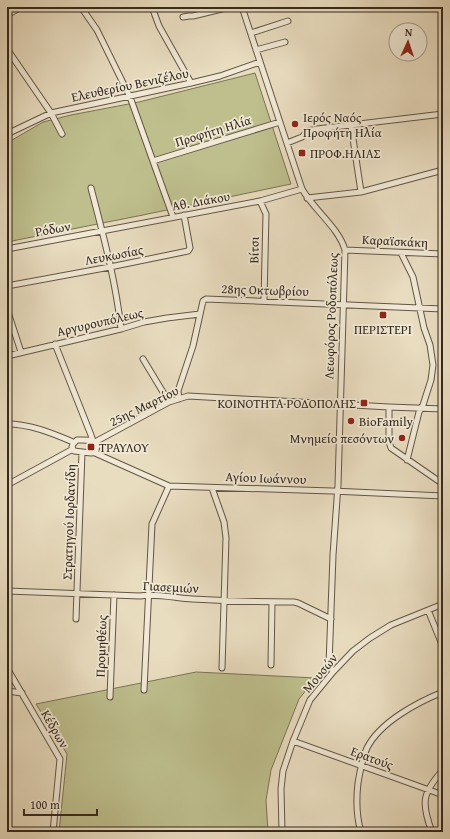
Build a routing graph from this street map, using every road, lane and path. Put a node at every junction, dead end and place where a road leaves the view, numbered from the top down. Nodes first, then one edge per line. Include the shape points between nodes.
1 (21, 7) edge
2 (81, 7) edge
3 (152, 7) edge
4 (230, 7) edge
5 (242, 7) edge
6 (7, 15) edge
7 (183, 17) dead end
8 (288, 21) dead end
9 (251, 33) junction
10 (285, 42) dead end
11 (7, 49) edge
12 (256, 50) junction
13 (260, 62) junction
14 (191, 83) junction
15 (130, 97) junction
16 (51, 113) junction
17 (443, 114) edge
18 (280, 122) junction
19 (351, 125) junction
20 (7, 134) edge
21 (62, 134) dead end
22 (287, 143) junction
23 (153, 161) junction
24 (443, 170) edge
25 (91, 188) dead end
26 (302, 189) junction
27 (361, 192) junction
28 (307, 198) junction
29 (260, 201) junction
30 (184, 215) junction
31 (173, 217) junction
32 (103, 232) junction
33 (7, 249) edge
34 (346, 250) junction
35 (401, 253) junction
36 (443, 254) edge
37 (110, 267) junction
38 (7, 286) edge
39 (264, 300) junction
40 (343, 304) junction
41 (420, 308) junction
42 (7, 309) edge
43 (443, 309) edge
44 (200, 314) junction
45 (121, 329) junction
46 (55, 344) junction
47 (21, 352) junction
48 (7, 356) edge
49 (143, 359) dead end
50 (179, 399) junction
51 (169, 402) junction
52 (339, 405) junction
53 (389, 407) junction
54 (420, 408) junction
55 (443, 408) edge
56 (7, 424) edge
57 (73, 442) junction
58 (94, 442) junction
59 (73, 449) junction
60 (82, 452) junction
61 (94, 453) junction
62 (407, 460) junction
63 (443, 484) edge
64 (7, 485) edge
65 (169, 486) junction
66 (212, 488) junction
67 (337, 491) junction
68 (443, 496) edge
69 (7, 591) edge
70 (77, 594) junction
71 (149, 594) junction
72 (114, 595) junction
73 (224, 600) junction
74 (272, 602) junction
75 (443, 604) edge
76 (428, 610) junction
77 (76, 619) dead end
78 (331, 619) junction
79 (443, 647) edge
80 (271, 665) dead end
81 (7, 668) edge
82 (222, 668) dead end
83 (333, 672) junction
84 (7, 690) edge
85 (144, 690) dead end
86 (443, 692) edge
87 (22, 693) junction
88 (110, 697) dead end
89 (293, 741) junction
90 (360, 766) junction
91 (443, 770) edge
92 (427, 790) junction
93 (443, 795) edge
94 (53, 832) edge
95 (282, 832) edge
96 (361, 832) edge
97 (432, 832) edge

1 - 6 street
2 - 15 street via 97,30
3 - 14 street via 159,26
4 - 7 street
5 - 9 street, Λεωφόρος Ροδοπόλεως
8 - 9 street
9 - 12 street, Λεωφόρος Ροδοπόλεως
10 - 12 street
11 - 16 street
12 - 13 street, Λεωφόρος Ροδοπόλεως
13 - 14 street, Ελευθερίου Βενιζέλου
13 - 18 street, Λεωφόρος Ροδοπόλεως
14 - 15 street, Ελευθερίου Βενιζέλου
15 - 16 street, Ελευθερίου Βενιζέλου
15 - 23 street
16 - 20 street, Ελευθερίου Βενιζέλου
16 - 21 street
17 - 19 street
18 - 22 street, Λεωφόρος Ροδοπόλεως
18 - 23 street, Προφήτη Ηλία
19 - 22 street via 308,131 302,137
19 - 27 street
22 - 26 street, Λεωφόρος Ροδοπόλεως
23 - 31 street
24 - 27 street
25 - 32 street
26 - 28 street, Λεωφόρος Ροδοπόλεως
26 - 29 street, Αθ. Διάκου
27 - 28 street
28 - 34 street, Λεωφόρος Ροδοπόλεως via 340,237
29 - 30 street, Αθ. Διάκου
29 - 39 street, Βίτσι via 266,214
30 - 31 street, Αθ. Διάκου
30 - 37 street, Λευκωσίας via 190,248 188,251
31 - 32 street, Αθ. Διάκου
32 - 33 street, Ρόδων
32 - 37 street
34 - 35 street, Καραϊσκάκη
34 - 40 street, Λεωφόρος Ροδοπόλεως
35 - 36 street, Καραϊσκάκη
35 - 41 street via 413,277
37 - 38 street, Λευκωσίας
37 - 45 street
39 - 40 street, 28ης Οκτωβρίου
39 - 44 street, 28ης Οκτωβρίου via 206,299 203,301
40 - 41 street, 28ης Οκτωβρίου
40 - 52 street, Λεωφόρος Ροδοπόλεως
41 - 43 street, 28ης Οκτωβρίου
41 - 54 street via 433,365 431,380
42 - 47 street
44 - 45 street, Αργυρουπόλεως via 144,322
44 - 50 street via 178,392
45 - 46 street, Αργυρουπόλεως
46 - 47 street, Αργυρουπόλεως
46 - 58 street
47 - 48 street, Αργυρουπόλεως
49 - 51 street
50 - 51 street, 25ης Μαρτίου
50 - 52 street, 25ης Μαρτίου via 188,396
51 - 58 street, 25ης Μαρτίου
52 - 53 street, 25ης Μαρτίου
52 - 67 street, Λεωφόρος Ροδοπόλεως
53 - 54 street, 25ης Μαρτίου
53 - 62 street via 391,448
54 - 55 street, 25ης Μαρτίου
54 - 62 street
56 - 57 street via 35,428
57 - 58 street
57 - 59 street
58 - 61 street via 97,447
59 - 60 street, Αγίου Ιωάννου
59 - 64 street
60 - 61 street, Αγίου Ιωάννου
60 - 70 street, Στρατηγού Ιορδανίδη
61 - 65 street, Αγίου Ιωάννου
62 - 63 street
65 - 66 street, Αγίου Ιωάννου
65 - 71 street via 152,524
66 - 67 street, Αγίου Ιωάννου
66 - 73 street via 224,522 226,538
67 - 68 street, Αγίου Ιωάννου
67 - 78 street, Λεωφόρος Ροδοπόλεως
69 - 70 street, Γιασεμιών
70 - 72 street, Γιασεμιών
70 - 77 street, Στρατηγού Ιορδανίδη
71 - 72 street, Γιασεμιών
71 - 73 street, Γιασεμιών
71 - 85 street
72 - 88 street, Προμηθέως
73 - 74 street, Γιασεμιών
73 - 82 street
74 - 78 street, Γιασεμιών via 298,603
74 - 80 street
75 - 76 street, Μουσών
76 - 79 street
76 - 83 street, Μουσών via 392,625 370,638
78 - 83 street, Λεωφόρος Ροδοπόλεως via 329,665
81 - 87 street, Κέδρων
83 - 89 street, Μουσών via 310,700
84 - 87 street
86 - 90 street via 400,714 376,734
87 - 94 street, Κέδρων via 60,759
89 - 90 street, Ερατούς
89 - 95 street, Μουσών via 281,789
90 - 92 street, Ερατούς
90 - 96 street via 356,805
91 - 92 street
92 - 93 street, Ερατούς
92 - 97 street via 425,802

